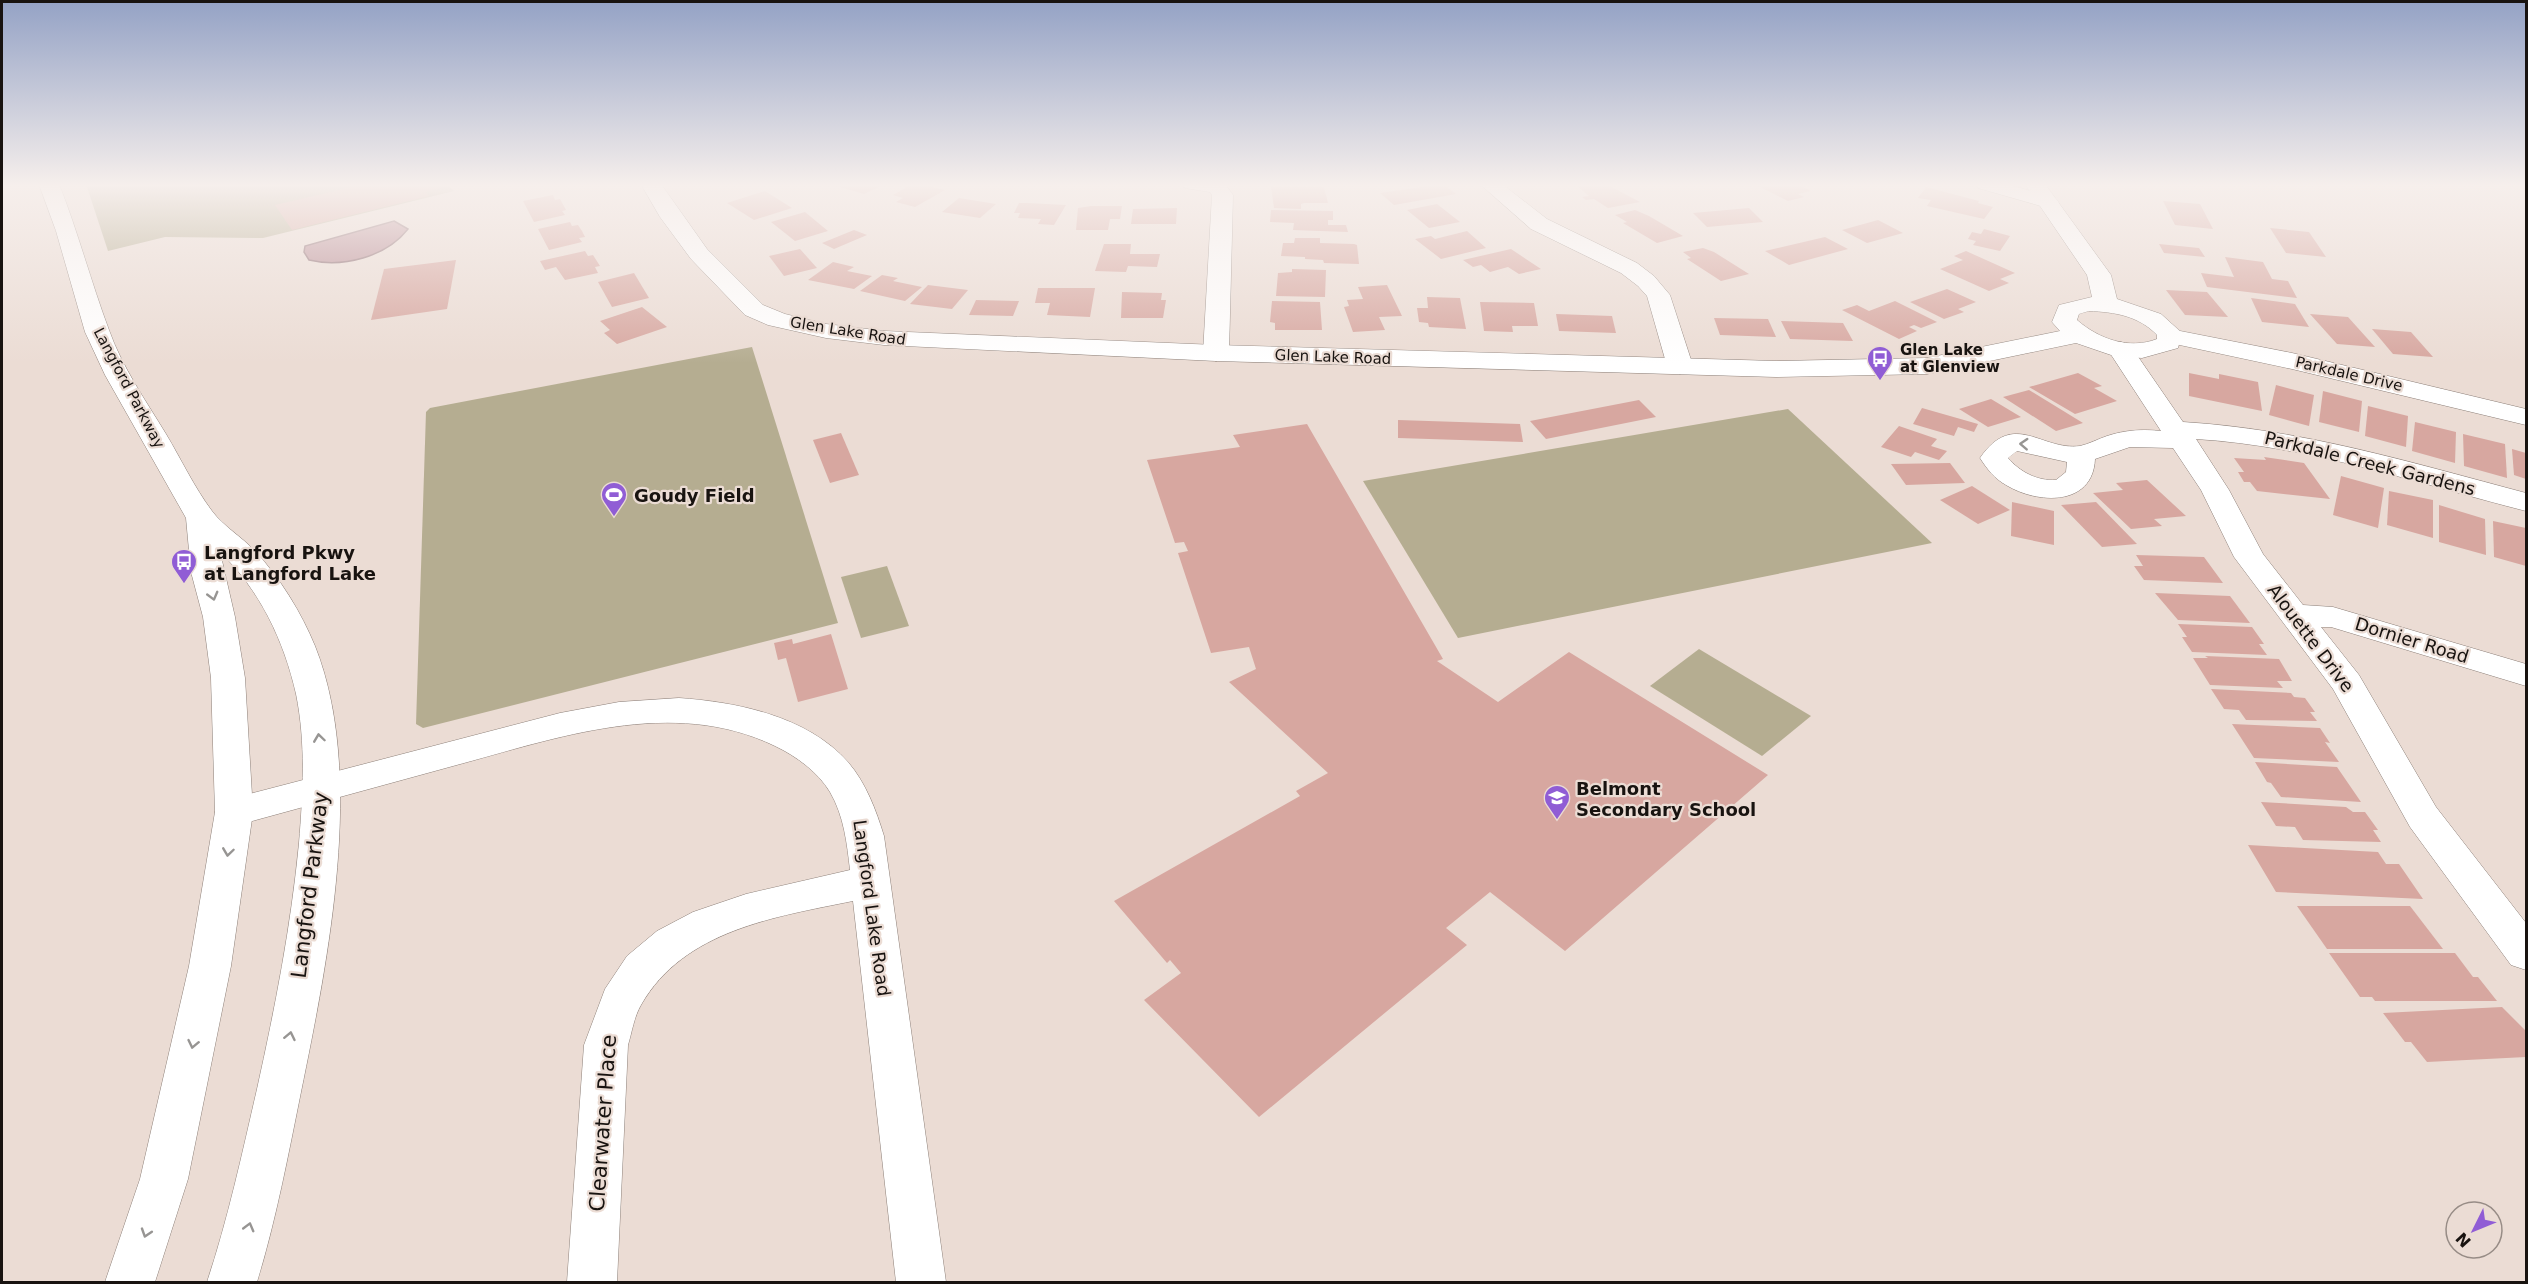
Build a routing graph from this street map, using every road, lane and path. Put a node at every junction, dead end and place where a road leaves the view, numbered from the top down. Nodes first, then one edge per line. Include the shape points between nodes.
1 (71, 244) edge
2 (691, 244) edge
3 (1221, 244) edge
4 (1580, 244) edge
5 (2077, 244) edge
6 (2106, 304) junction
7 (2077, 334) junction
8 (2170, 336) junction
9 (2121, 350) junction
10 (1216, 354) junction
11 (1680, 366) junction
12 (2526, 417) edge
13 (2180, 435) junction
14 (2081, 455) dead end
15 (2526, 502) edge
16 (201, 518) junction
17 (2295, 615) junction
18 (2526, 675) edge
19 (322, 789) junction
20 (234, 812) junction
21 (869, 882) junction
22 (2526, 953) edge
23 (130, 1282) edge
24 (232, 1282) edge
25 (592, 1282) edge
26 (921, 1282) edge

1 - 16 street, Langford Parkway via 97,332
2 - 10 street, Glen Lake Road via 754,310 777,320 826,331 939,343
3 - 10 street
4 - 11 street via 1629,268 1658,295
5 - 6 street via 2099,275
6 - 7 street via 2068,310 2064,322
6 - 8 street via 2145,314 2162,324
7 - 9 street
7 - 11 street, Glen Lake Road via 1927,366
8 - 9 street via 2169,343 2155,350
8 - 12 street, Parkdale Drive
9 - 13 street, Alouette Drive
10 - 11 street, Glen Lake Road
13 - 14 street, Parkdale Creek Gardens via 2123,440
13 - 15 street, Parkdale Creek Gardens via 2217,430 2284,439
13 - 17 street, Alouette Drive via 2250,557
19 -> 16 street, Langford Parkway via 313,695 283,611 245,559
16 -> 20 street, Langford Parkway via 207,572 219,617 228,678
17 - 18 street, Dornier Road via 2333,617
17 - 22 street, Alouette Drive via 2347,683 2423,817
19 - 20 street, Langford Lake Road
19 - 21 street, Langford Lake Road via 603,715 678,710 713,713 781,733 813,751 839,776 856,804 865,836
24 -> 19 street, Langford Parkway via 250,1225 294,1020 314,892
20 -> 23 street, Langford Parkway via 210,966 164,1179
21 - 25 street, Clearwater Place via 725,915 677,939 632,980 619,999 606,1045
21 - 26 street, Langford Lake Road

